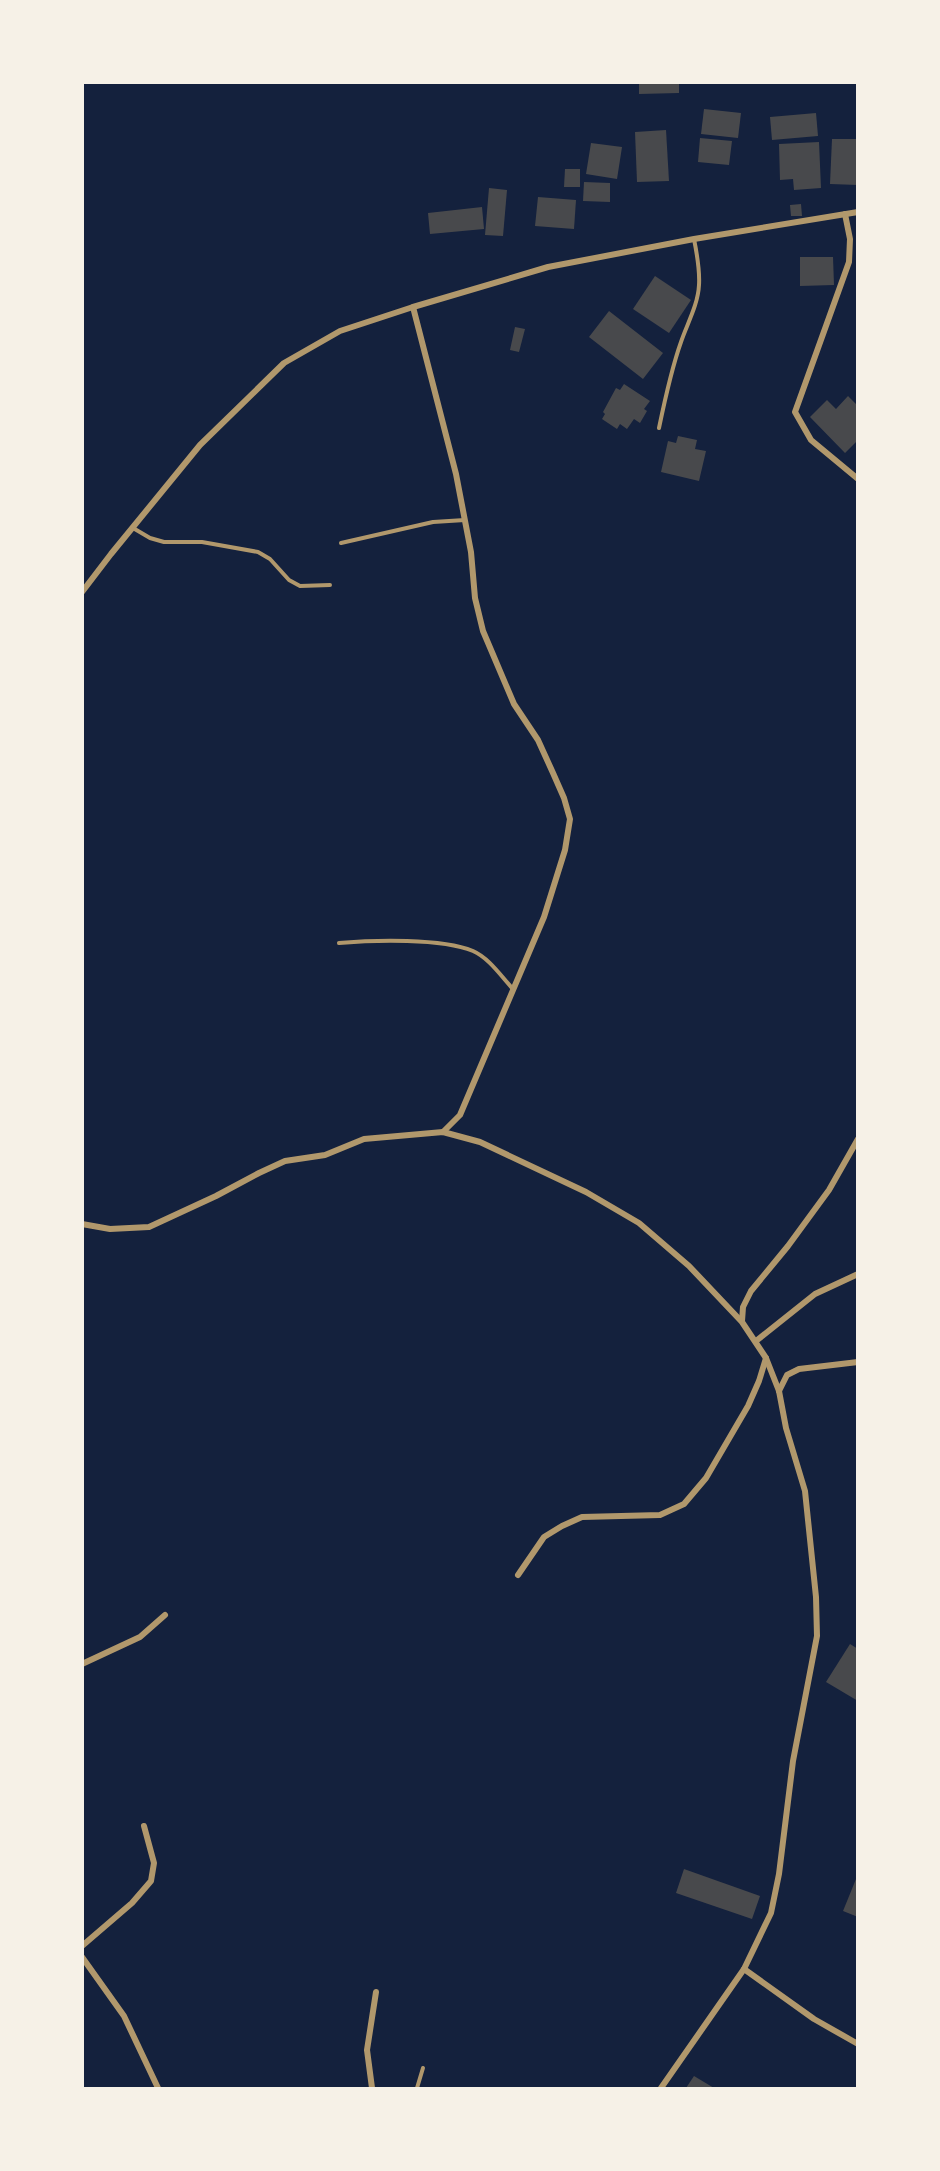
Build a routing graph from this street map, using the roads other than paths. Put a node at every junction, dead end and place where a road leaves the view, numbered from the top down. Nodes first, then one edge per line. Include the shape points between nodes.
1 (858, 212) edge
2 (845, 214) junction
3 (694, 239) junction
4 (413, 307) junction
5 (659, 428) dead end
6 (858, 479) edge
7 (465, 520) junction
8 (132, 528) junction
9 (341, 543) dead end
10 (330, 585) dead end
11 (82, 592) edge
12 (339, 943) dead end
13 (513, 990) junction
14 (443, 1132) junction
15 (858, 1139) edge
16 (82, 1224) edge
17 (858, 1274) edge
18 (742, 1322) junction
19 (756, 1341) junction
20 (766, 1358) junction
21 (858, 1362) edge
22 (779, 1391) junction
23 (518, 1575) dead end
24 (165, 1615) dead end
25 (82, 1664) edge
26 (144, 1826) dead end
27 (82, 1946) edge
28 (82, 1957) edge
29 (744, 1969) junction
30 (376, 1992) dead end
31 (858, 2044) edge
32 (423, 2068) dead end
33 (158, 2088) edge
34 (372, 2088) edge
35 (417, 2088) edge
36 (661, 2088) edge

1 - 2 street
2 - 3 street
2 - 6 street via 849,261 795,412 811,440
3 - 4 street via 548,267
3 - 5 lane via 699,287 670,376
4 - 7 street
4 - 8 street via 340,331 284,363 200,445
7 - 9 lane via 433,522
7 - 13 street via 483,631 514,704 554,773 570,819 565,850 544,917
8 - 10 lane via 164,542 202,542 258,552 300,586
8 - 11 street
12 - 13 lane via 392,941 463,948 485,960
13 - 14 street via 460,1115
14 - 16 street via 364,1139 325,1155 285,1161 150,1227 110,1229
14 - 18 street via 480,1142 586,1192 639,1223 689,1266
15 - 18 street via 829,1190 751,1291 743,1307
17 - 19 street via 815,1294
18 - 19 street
19 - 20 street
20 - 22 street
20 - 23 street via 748,1406 706,1478 684,1504 660,1515 582,1517 544,1537
21 - 22 street via 799,1369 787,1375
22 - 29 street via 805,1491 817,1636 793,1761 771,1913
24 - 25 street via 140,1637
26 - 27 street via 154,1863 151,1881
28 - 33 street via 124,2016
29 - 31 street via 814,2019
29 - 36 street
30 - 34 street via 367,2050
32 - 35 lane

